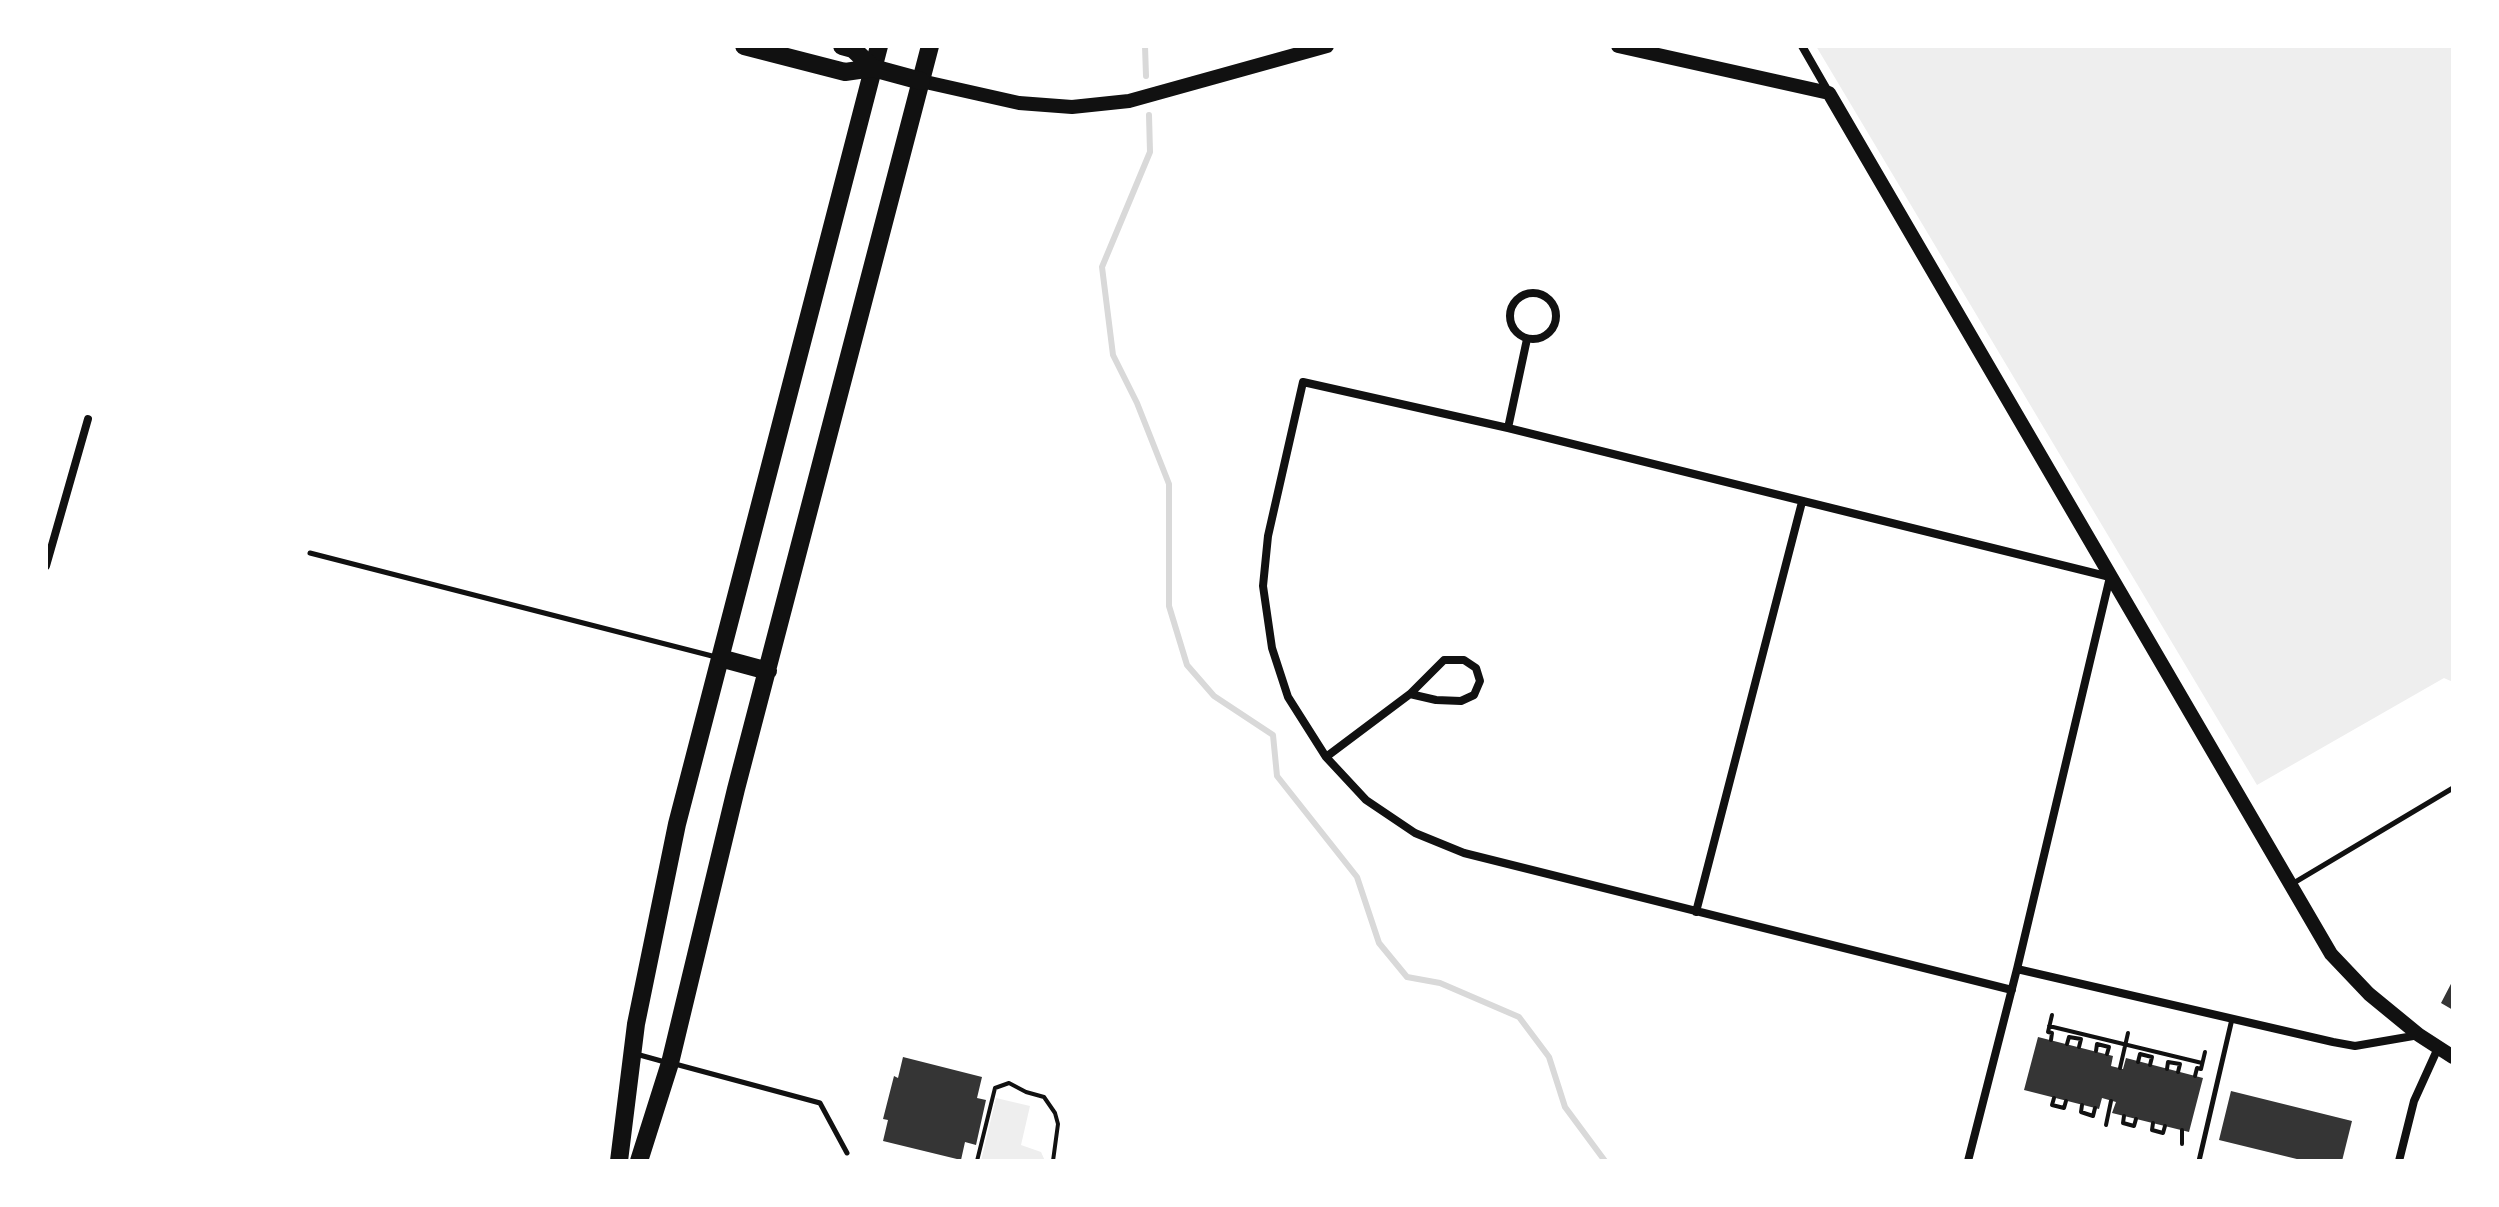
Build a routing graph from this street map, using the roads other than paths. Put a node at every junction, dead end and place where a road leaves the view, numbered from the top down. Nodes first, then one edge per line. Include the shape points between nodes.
1 (744, 46) edge
2 (842, 46) edge
3 (879, 46) edge
4 (930, 46) edge
5 (1327, 46) edge
6 (1618, 46) edge
7 (1802, 46) edge
8 (873, 68) junction
9 (921, 81) junction
10 (1829, 93) junction
11 (1527, 339) junction
12 (88, 419) dead end
13 (1508, 428) junction
14 (1802, 502) junction
15 (310, 553) dead end
16 (46, 566) edge
17 (2110, 577) junction
18 (720, 658) junction
19 (768, 671) junction
20 (1410, 694) junction
21 (1326, 757) junction
22 (2453, 788) edge
23 (2291, 885) junction
24 (1696, 912) junction
25 (2017, 969) junction
26 (2012, 990) junction
27 (2232, 1018) junction
28 (2419, 1035) junction
29 (2438, 1048) junction
30 (633, 1053) junction
31 (2453, 1057) edge
32 (670, 1063) junction
33 (847, 1153) dead end
34 (619, 1161) edge
35 (639, 1161) edge
36 (1968, 1161) edge
37 (2199, 1161) edge
38 (2399, 1161) edge

1 - 8 main road via 845,72
2 - 8 main road
3 - 8 main road
4 - 9 main road
5 - 9 street via 1129,101 1072,107 1019,103
6 - 10 street
7 - 10 street
8 - 9 main road
8 - 18 main road
9 - 19 main road
10 - 17 street
11 - 11 street via 1514,330 1509,313 1520,296 1536,293 1554,307 1554,325 1543,337
11 - 13 street
12 - 16 street
13 - 14 street
13 - 21 street via 1303,382 1268,536 1263,586 1272,648 1288,697
14 - 17 street
14 - 24 street
15 - 18 lane
17 - 23 street
17 - 25 street
18 - 19 main road
18 - 30 main road via 677,824
19 - 32 main road
20 - 20 street via 1461,701 1474,695 1480,681 1476,668 1464,660 1444,660
20 - 21 street
21 - 24 street via 1366,800 1415,833 1464,853
22 - 23 lane
23 - 28 street via 2331,954
24 - 26 street
25 - 26 street
25 - 27 street
26 - 36 street
27 - 28 street via 2355,1046
27 - 37 lane
28 - 29 street
29 - 31 street
29 - 38 street via 2414,1101
30 - 32 lane
30 - 34 main road
32 - 33 lane via 820,1103
32 - 35 main road

